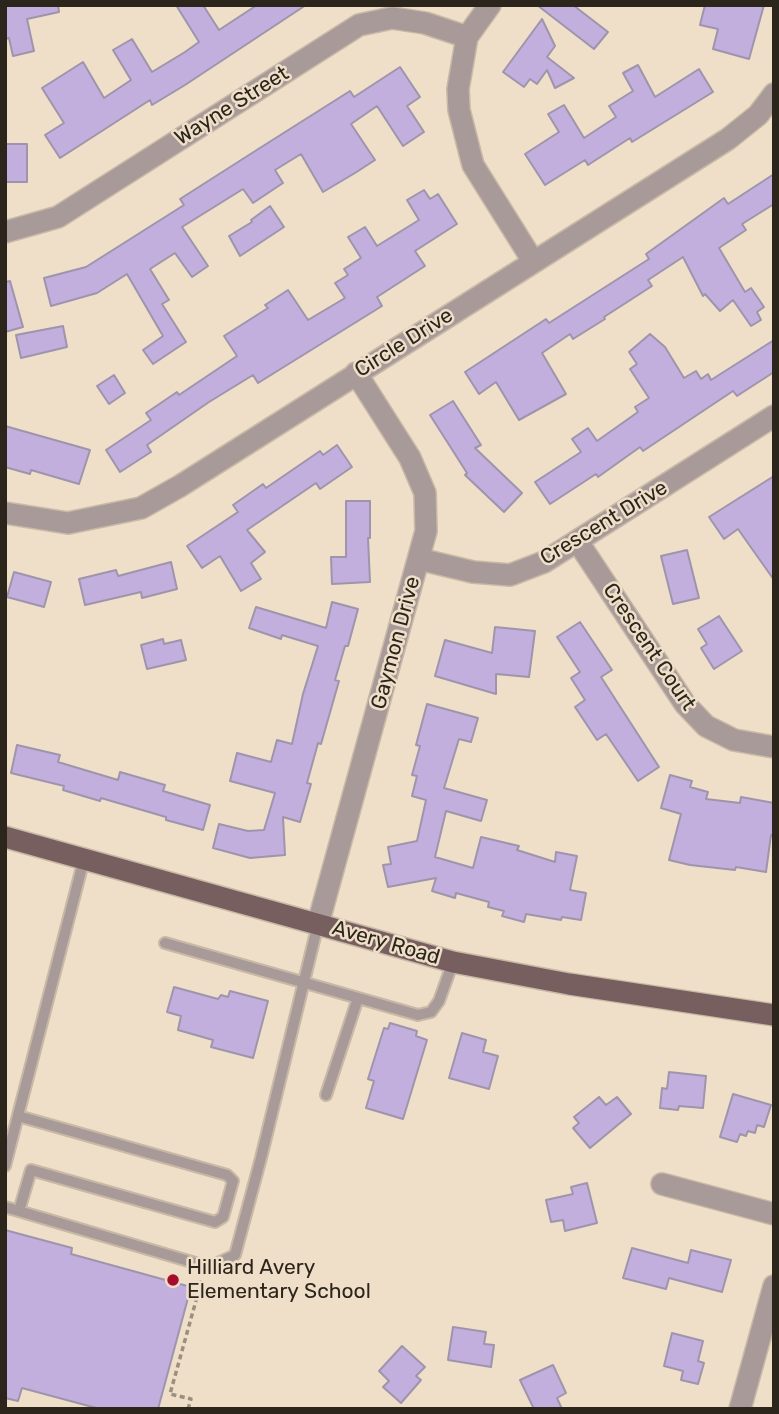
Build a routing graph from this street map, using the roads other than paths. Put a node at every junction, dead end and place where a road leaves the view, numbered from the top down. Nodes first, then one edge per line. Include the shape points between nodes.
1 (490, 5) edge
2 (467, 37) junction
3 (774, 94) edge
4 (5, 232) edge
5 (533, 261) junction
6 (356, 373) junction
7 (774, 416) edge
8 (5, 513) edge
9 (578, 542) junction
10 (419, 559) junction
11 (774, 747) edge
12 (5, 837) edge
13 (84, 859) junction
14 (318, 924) junction
15 (165, 943) dead end
16 (453, 962) junction
17 (303, 984) junction
18 (358, 998) junction
19 (774, 1015) edge
20 (326, 1095) dead end
21 (18, 1116) junction
22 (5, 1166) edge
23 (662, 1184) dead end
24 (5, 1207) edge
25 (19, 1211) junction
26 (774, 1213) edge
27 (774, 1286) edge
28 (740, 1409) edge

1 - 2 street
2 - 4 street, Wayne Street via 425,23 392,19 359,25 58,216
2 - 5 street via 458,89 473,166
3 - 5 street, Circle Drive via 758,115 728,139
5 - 6 street, Circle Drive
6 - 8 street, Circle Drive via 141,508 68,523
6 - 10 street, Gaymon Drive via 410,458 425,493 426,531
7 - 9 street, Crescent Drive
9 - 10 street, Crescent Drive via 510,575
9 - 11 street, Crescent Court via 685,704 706,726 734,740
10 - 14 street, Gaymon Drive
12 - 13 main road, Avery Road
13 - 14 main road, Avery Road
13 - 21 lane
14 - 16 main road, Avery Road
14 - 17 lane
15 - 17 lane
16 - 18 lane via 431,1012 418,1015
16 - 19 main road, Avery Road
17 - 18 lane
17 - 25 lane via 234,1255 209,1267
18 - 20 lane
21 - 22 lane
21 - 25 lane via 227,1175 233,1181 223,1217 215,1222 31,1171
23 - 26 street
24 - 25 lane
27 - 28 street

